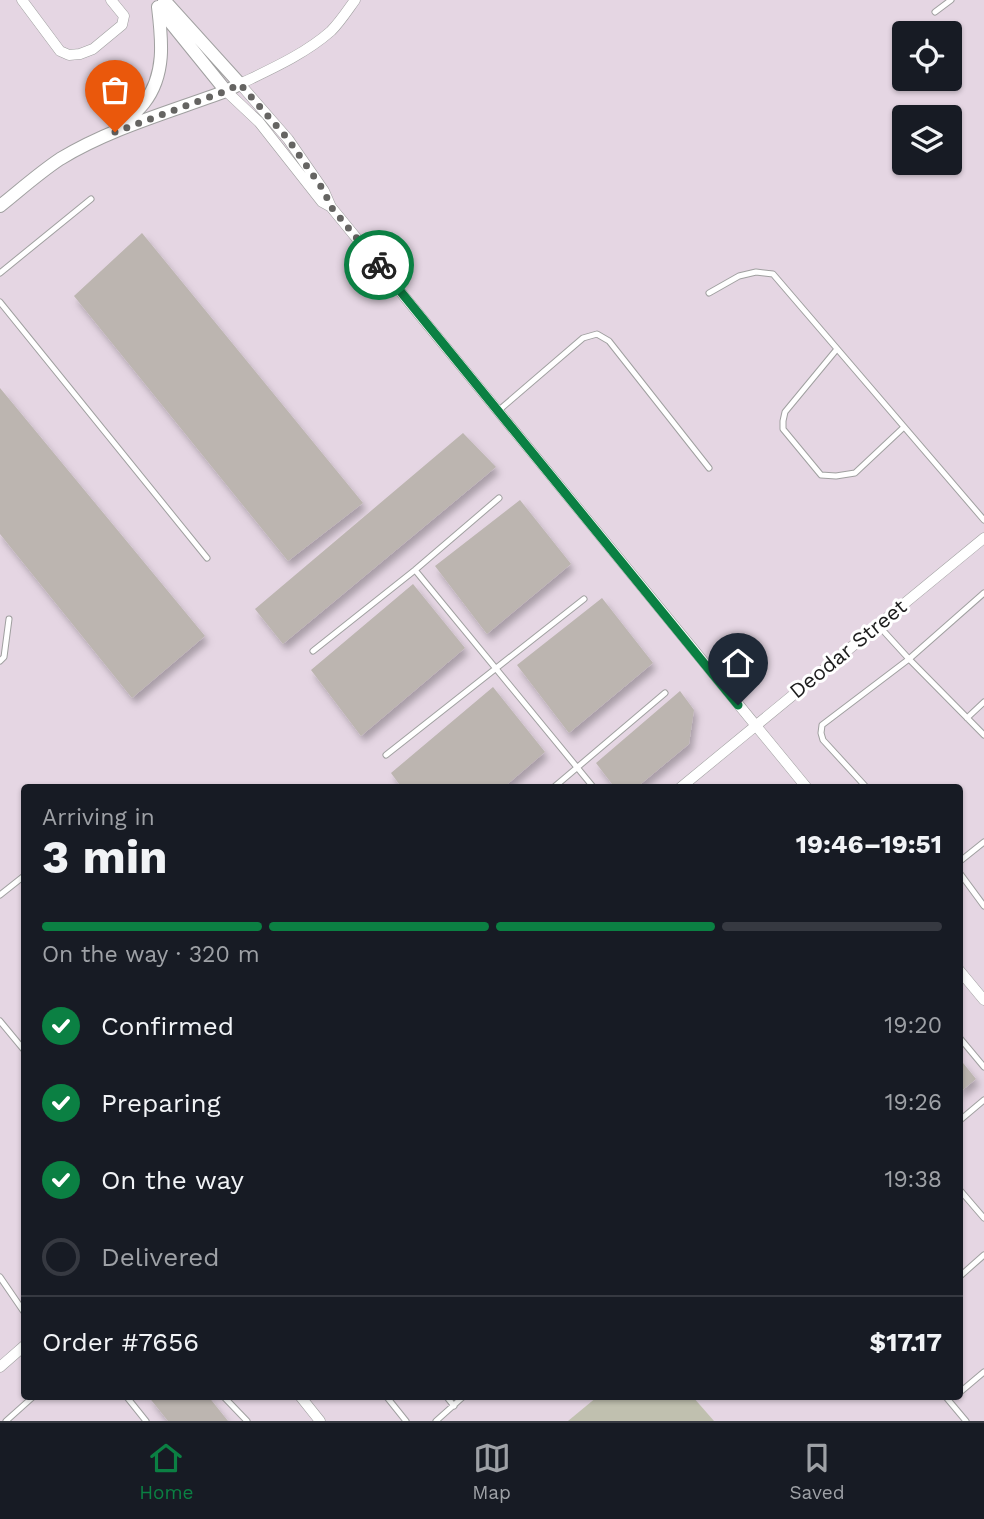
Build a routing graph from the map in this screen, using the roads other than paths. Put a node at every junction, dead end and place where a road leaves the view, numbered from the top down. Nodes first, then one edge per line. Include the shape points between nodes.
1 (22, 0) edge
2 (111, 0) edge
3 (355, 0) edge
4 (951, 0) edge
5 (158, 2) edge
6 (935, 12) dead end
7 (240, 84) junction
8 (226, 91) junction
9 (115, 132) junction
10 (91, 199) dead end
11 (0, 206) edge
12 (331, 207) junction
13 (0, 273) edge
14 (709, 293) dead end
15 (0, 302) edge
16 (837, 349) junction
17 (498, 411) junction
18 (904, 427) junction
19 (709, 468) dead end
20 (499, 498) dead end
21 (984, 520) edge
22 (984, 538) edge
23 (207, 558) dead end
24 (415, 570) junction
25 (984, 593) edge
26 (584, 599) dead end
27 (9, 619) dead end
28 (878, 625) junction
29 (313, 652) dead end
30 (909, 659) junction
31 (0, 661) edge
32 (496, 669) junction
33 (665, 693) dead end
34 (984, 702) edge
35 (967, 718) junction
36 (755, 726) junction
37 (984, 735) edge
38 (386, 755) dead end
39 (578, 768) junction
40 (558, 784) edge
41 (591, 784) edge
42 (685, 784) edge
43 (804, 784) edge
44 (863, 784) edge
45 (984, 842) edge
46 (963, 859) edge
47 (963, 877) edge
48 (21, 878) edge
49 (0, 895) edge
50 (984, 906) edge
51 (963, 975) edge
52 (984, 1000) edge
53 (0, 1021) edge
54 (963, 1042) edge
55 (21, 1046) edge
56 (984, 1067) edge
57 (984, 1100) edge
58 (963, 1118) edge
59 (963, 1194) edge
60 (984, 1218) edge
61 (984, 1255) edge
62 (963, 1273) edge
63 (0, 1277) edge
64 (21, 1308) edge
65 (21, 1349) edge
66 (0, 1367) edge
67 (984, 1372) edge
68 (963, 1390) edge
69 (30, 1400) edge
70 (129, 1400) edge
71 (227, 1400) edge
72 (303, 1400) edge
73 (389, 1400) edge
74 (449, 1400) edge
75 (460, 1400) edge
76 (951, 1400) edge
77 (454, 1406) junction
78 (6, 1421) edge
79 (146, 1421) edge
80 (247, 1421) edge
81 (320, 1421) edge
82 (406, 1421) edge
83 (436, 1421) edge
84 (966, 1421) edge

1 - 2 street via 60,51 69,55 93,49 122,25 124,16
3 - 7 street via 330,32 311,46
4 - 6 lane
5 - 7 street
5 - 8 street
5 - 9 street via 162,40 157,79 144,104
7 - 8 street
7 - 12 street via 288,139
8 - 9 street
8 - 12 street via 259,122 322,202
9 - 11 street via 55,163
10 - 13 lane
12 - 17 street
14 - 16 lane via 739,276 773,274
15 - 23 lane
16 - 18 lane
16 - 18 lane via 785,412 783,421 783,429 821,475 855,473
17 - 19 lane via 583,338 597,334 609,341
17 - 36 street
18 - 21 lane
20 - 24 lane
22 - 28 street, Deodar Street
24 - 29 lane
24 - 32 lane
25 - 30 lane
26 - 32 lane
27 - 31 lane
28 - 30 lane
28 - 36 street, Deodar Street
30 - 35 lane
30 - 44 lane via 822,725 823,740
32 - 38 lane
32 - 39 lane
33 - 39 lane
34 - 35 lane
35 - 37 lane
36 - 42 street, Deodar Street
36 - 43 street
39 - 40 lane
39 - 41 lane
45 - 46 lane
47 - 50 lane
48 - 49 lane
51 - 52 street
53 - 55 lane
54 - 56 lane
57 - 58 lane
59 - 60 lane
61 - 62 lane
63 - 64 lane
65 - 66 street
67 - 68 lane
69 - 78 lane
70 - 79 lane
71 - 80 lane
72 - 81 street
73 - 82 lane
74 - 77 lane
75 - 77 lane
76 - 84 lane
77 - 83 lane

